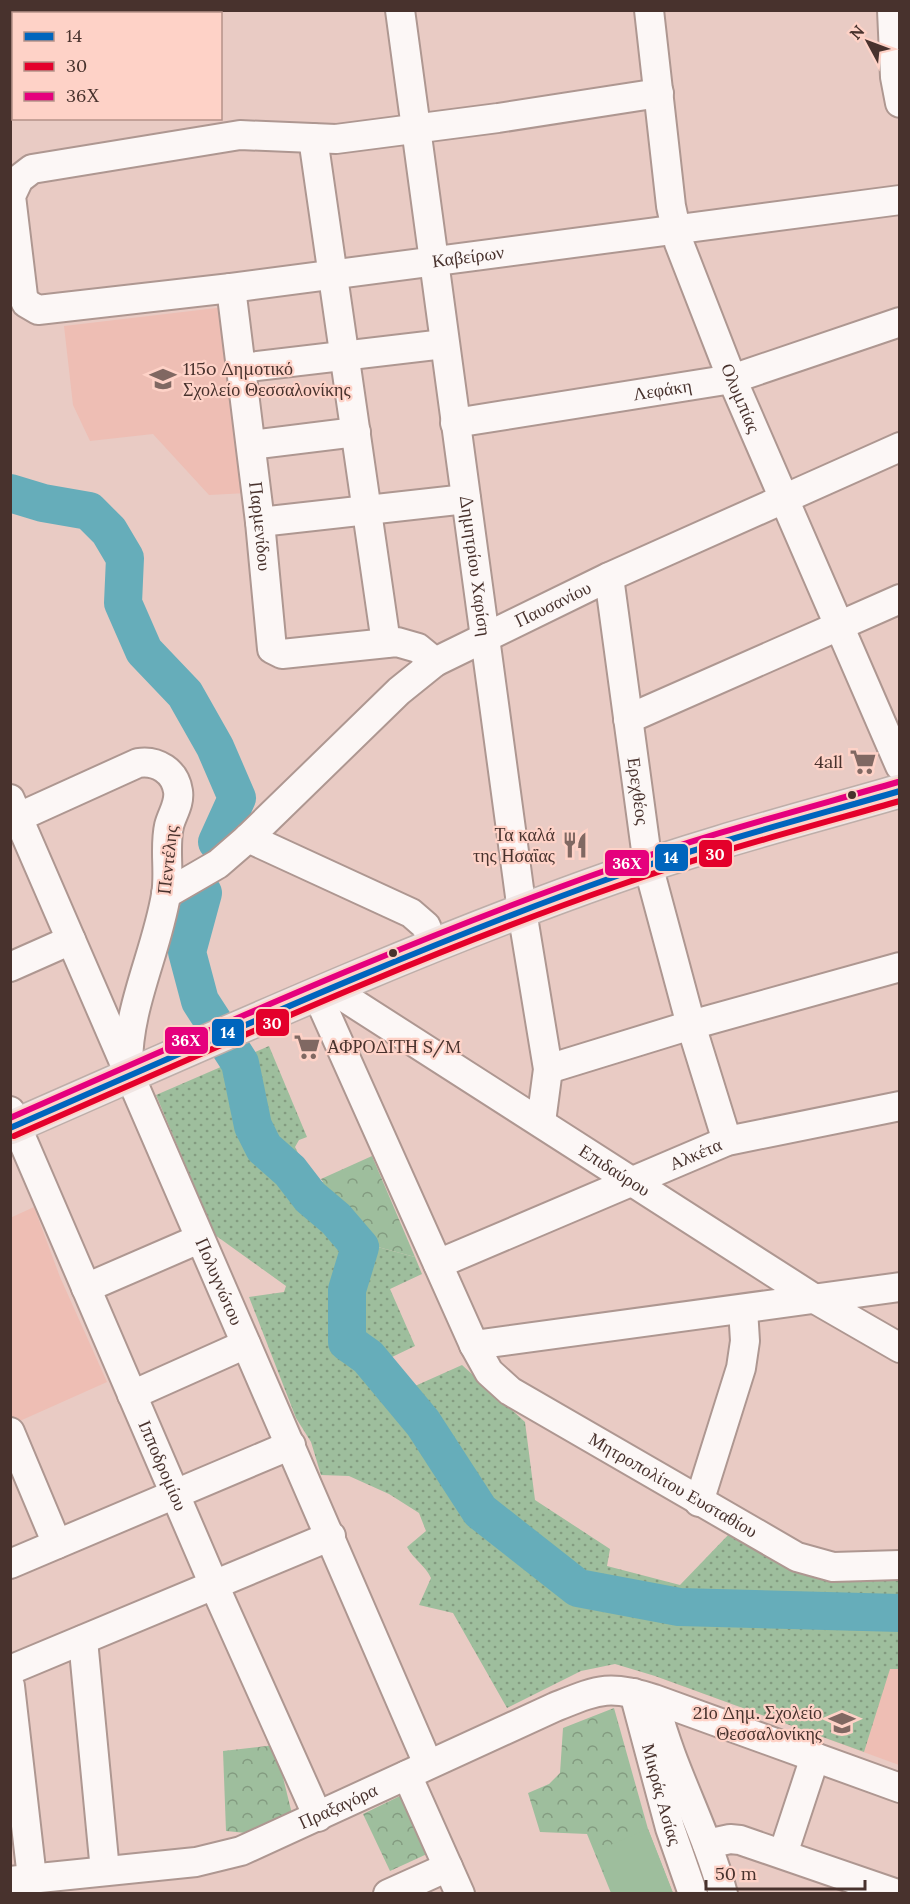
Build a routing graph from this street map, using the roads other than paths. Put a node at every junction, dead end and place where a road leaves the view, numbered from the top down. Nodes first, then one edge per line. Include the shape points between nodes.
1 (400, 10) edge
2 (649, 10) edge
3 (892, 10) edge
4 (659, 93) junction
5 (900, 103) edge
6 (417, 129) junction
7 (313, 138) junction
8 (900, 200) edge
9 (676, 231) junction
10 (435, 261) junction
11 (333, 274) junction
12 (231, 288) junction
13 (900, 322) edge
14 (444, 344) junction
15 (346, 357) junction
16 (241, 368) junction
17 (732, 379) junction
18 (454, 423) junction
19 (356, 432) junction
20 (251, 445) junction
21 (900, 447) edge
22 (466, 499) junction
23 (783, 501) junction
24 (367, 511) junction
25 (260, 522) junction
26 (609, 577) junction
27 (900, 599) edge
28 (837, 627) junction
29 (486, 636) junction
30 (386, 643) junction
31 (435, 662) junction
32 (628, 719) junction
33 (891, 721) edge
34 (900, 766) edge
35 (900, 791) edge
36 (13, 812) edge
37 (248, 838) junction
38 (648, 865) junction
39 (166, 894) junction
40 (522, 911) junction
41 (71, 940) junction
42 (433, 946) junction
43 (10, 967) edge
44 (900, 967) edge
45 (324, 991) junction
46 (691, 1025) junction
47 (548, 1069) junction
48 (129, 1076) junction
49 (900, 1106) edge
50 (12, 1121) edge
51 (542, 1122) junction
52 (727, 1141) junction
53 (634, 1180) junction
54 (198, 1239) junction
55 (438, 1264) junction
56 (900, 1287) edge
57 (86, 1288) junction
58 (815, 1299) junction
59 (743, 1309) junction
60 (246, 1344) junction
61 (474, 1345) junction
62 (900, 1348) edge
63 (132, 1395) junction
64 (12, 1438) edge
65 (291, 1445) junction
66 (174, 1494) junction
67 (699, 1502) junction
68 (332, 1536) junction
69 (57, 1544) junction
70 (10, 1564) edge
71 (900, 1565) edge
72 (214, 1585) junction
73 (83, 1640) junction
74 (10, 1670) edge
75 (10, 1686) edge
76 (644, 1696) junction
77 (815, 1757) junction
78 (417, 1769) junction
79 (900, 1788) edge
80 (318, 1817) junction
81 (707, 1844) junction
82 (783, 1854) junction
83 (448, 1867) junction
84 (105, 1871) junction
85 (39, 1882) edge
86 (388, 1893) edge
87 (460, 1893) edge
88 (693, 1893) edge
89 (723, 1893) edge
90 (897, 1893) edge

1 - 6 street, Δημητρίου Χαρίση
2 - 4 street, Ολυμπίας
3 - 5 street
4 - 6 street
4 - 9 street, Ολυμπίας
6 - 7 street
6 - 10 street, Δημητρίου Χαρίση
7 - 11 street
7 - 12 street, Καβείρων via 240,135 32,169 15,184 11,202 23,296 26,303 38,310
8 - 9 street, Καβείρων
9 - 10 street, Καβείρων
9 - 17 street, Ολυμπίας
10 - 11 street, Καβείρων
10 - 14 street, Δημητρίου Χαρίση
11 - 12 street, Καβείρων
11 - 15 street
12 - 16 street, Παρμενίδου
13 - 17 street, Λεφάκη
14 - 15 street
14 - 18 street, Δημητρίου Χαρίση
15 - 16 street
15 - 19 street
16 - 20 street, Παρμενίδου
17 - 18 street, Λεφάκη
17 - 23 street, Ολυμπίας
18 - 22 street, Δημητρίου Χαρίση
19 - 20 street
19 - 24 street
20 - 25 street, Παρμενίδου
21 - 23 street, Παυσανίου
22 - 24 street
22 - 29 street, Δημητρίου Χαρίση
23 - 26 street, Παυσανίου
23 - 28 street, Ολυμπίας
24 - 25 street
24 - 30 street
25 - 30 street, Παρμενίδου via 269,639 274,651 285,654
26 - 29 street, Παυσανίου
26 - 32 street, Ερεχθέος
27 - 28 street
28 - 32 street
28 - 33 street, Ολυμπίας
29 - 31 street, Παυσανίου
29 - 40 street, Δημητρίου Χαρίση
30 - 31 street via 412,645
31 - 37 street, Παυσανίου via 399,691
32 - 38 street, Ερεχθέος
33 - 34 street, Ολυμπίας
35 - 38 main road
36 - 39 street, Πεντέλης via 133,765 157,764 173,778 178,794 169,827
36 - 41 street, Πολυγνώτου
37 - 39 street, Παυσανίου via 218,864
37 - 42 street via 411,913 426,926
38 - 40 main road
38 - 46 street, Ερεχθέος
39 - 48 street, Πεντέλης via 133,1014
40 - 42 main road
40 - 47 street, Δημητρίου Χαρίση
41 - 43 street
41 - 48 street, Πολυγνώτου
42 - 45 main road
44 - 46 street
45 - 48 main road
45 - 51 street, Επιδαύρου
45 - 55 street, Μητροπολίτου Ευσταθίου
46 - 47 street
46 - 52 street, Ερεχθέος
47 - 51 street, Δημητρίου Χαρίση
48 - 50 main road
48 - 54 street, Πολυγνώτου
49 - 52 street, Αλκέτα
50 - 57 street, Ιπποδρομίου
51 - 53 street, Επιδαύρου
52 - 53 street, Αλκέτα
53 - 55 street, Αλκέτα
53 - 58 street, Επιδαύρου
54 - 57 street
54 - 60 street, Πολυγνώτου
55 - 61 street, Μητροπολίτου Ευσταθίου
56 - 58 street
57 - 63 street, Ιπποδρομίου
58 - 59 street
58 - 62 street, Επιδαύρου
59 - 61 street
59 - 67 street via 745,1341 741,1368
60 - 63 street
60 - 65 street, Πολυγνώτου
61 - 67 street, Μητροπολίτου Ευσταθίου via 485,1366 504,1387
63 - 66 street, Ιπποδρομίου
64 - 69 street
65 - 66 street
65 - 68 street, Πολυγνώτου
66 - 69 street
66 - 72 street, Ιπποδρομίου
67 - 71 street, Μητροπολίτου Ευσταθίου via 814,1563 842,1568
68 - 72 street
68 - 78 street, Πολυγνώτου
69 - 70 street
72 - 73 street
72 - 80 street, Ιπποδρομίου
73 - 74 street
73 - 84 street
75 - 85 street
76 - 77 street, Πραξαγόρα
76 - 78 street, Πραξαγόρα via 604,1689 582,1696
76 - 81 street, Μικράς Ασίας
76 - 88 street, Μικράς Ασίας via 670,1828
77 - 79 street, Πραξαγόρα
77 - 82 street
78 - 80 street, Πραξαγόρα
78 - 83 street, Πολυγνώτου
80 - 84 street, Πραξαγόρα via 225,1856
81 - 82 street via 740,1840
81 - 89 street, Μικράς Ασίας
82 - 90 street
83 - 86 street
83 - 87 street, Πολυγνώτου
84 - 85 street, Πραξαγόρα

